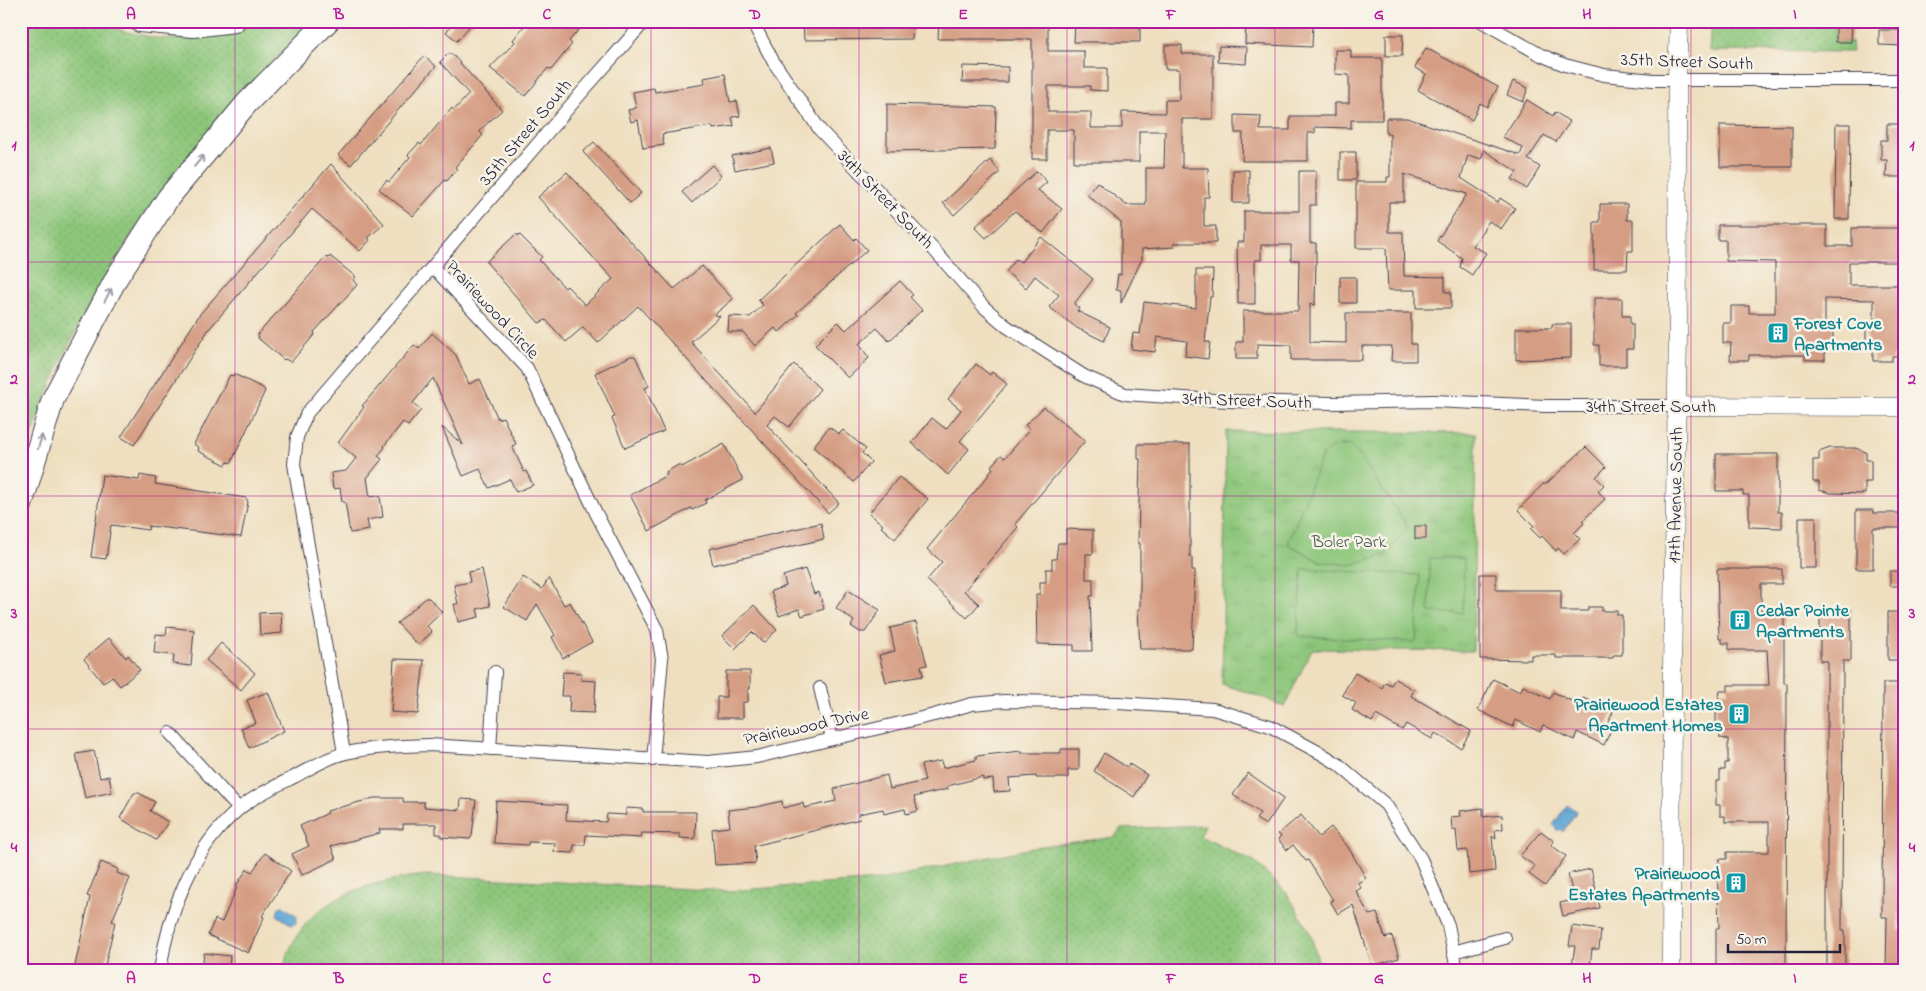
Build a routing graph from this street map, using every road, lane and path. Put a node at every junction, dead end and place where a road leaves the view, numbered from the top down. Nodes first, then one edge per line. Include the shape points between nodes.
1 (140, 21) edge
2 (234, 21) edge
3 (328, 21) edge
4 (645, 21) edge
5 (752, 21) edge
6 (1481, 21) edge
7 (1680, 21) edge
8 (1677, 80) junction
9 (1905, 80) edge
10 (433, 267) junction
11 (1677, 406) junction
12 (1905, 407) edge
13 (21, 506) edge
14 (495, 672) dead end
15 (820, 688) dead end
16 (170, 733) dead end
17 (832, 739) junction
18 (490, 749) junction
19 (344, 753) junction
20 (653, 760) junction
21 (239, 809) junction
22 (1505, 938) dead end
23 (1453, 952) junction
24 (160, 970) edge
25 (1457, 970) edge
26 (1671, 970) edge

1 - 2 highway via 193,26
13 -> 3 highway via 53,399 117,277 168,198 247,102
4 - 10 street, 35th Street South
5 - 11 street, 34th Street South via 773,61 820,130 935,250 984,307 1006,326 1084,376 1125,394 1332,403 1433,401 1546,406
6 - 8 street, 35th Street South via 1565,65 1604,75
7 - 8 street, 17th Avenue South
8 - 9 street, 35th Street South
8 - 11 street, 17th Avenue South
10 - 19 street, Prairiewood Circle via 308,413 297,437 294,464
10 - 20 street, Prairiewood Circle via 527,368 596,514 656,630 662,659
11 - 12 street, 34th Street South
11 - 26 street, 17th Avenue South
14 - 18 street
15 - 17 street
16 - 21 street
17 - 20 street, Prairiewood Drive via 757,757 708,762
17 - 23 street, Prairiewood Drive via 972,704 1004,701 1118,703 1213,710 1270,726 1338,764 1386,806 1421,859 1448,925
18 - 19 street, Prairiewood Drive via 420,745 386,746
18 - 20 street, Prairiewood Drive
19 - 21 street, Prairiewood Drive via 278,785
21 - 24 street, Prairiewood Drive via 212,838 182,886 166,933
22 - 23 street
23 - 25 street, Prairiewood Drive

